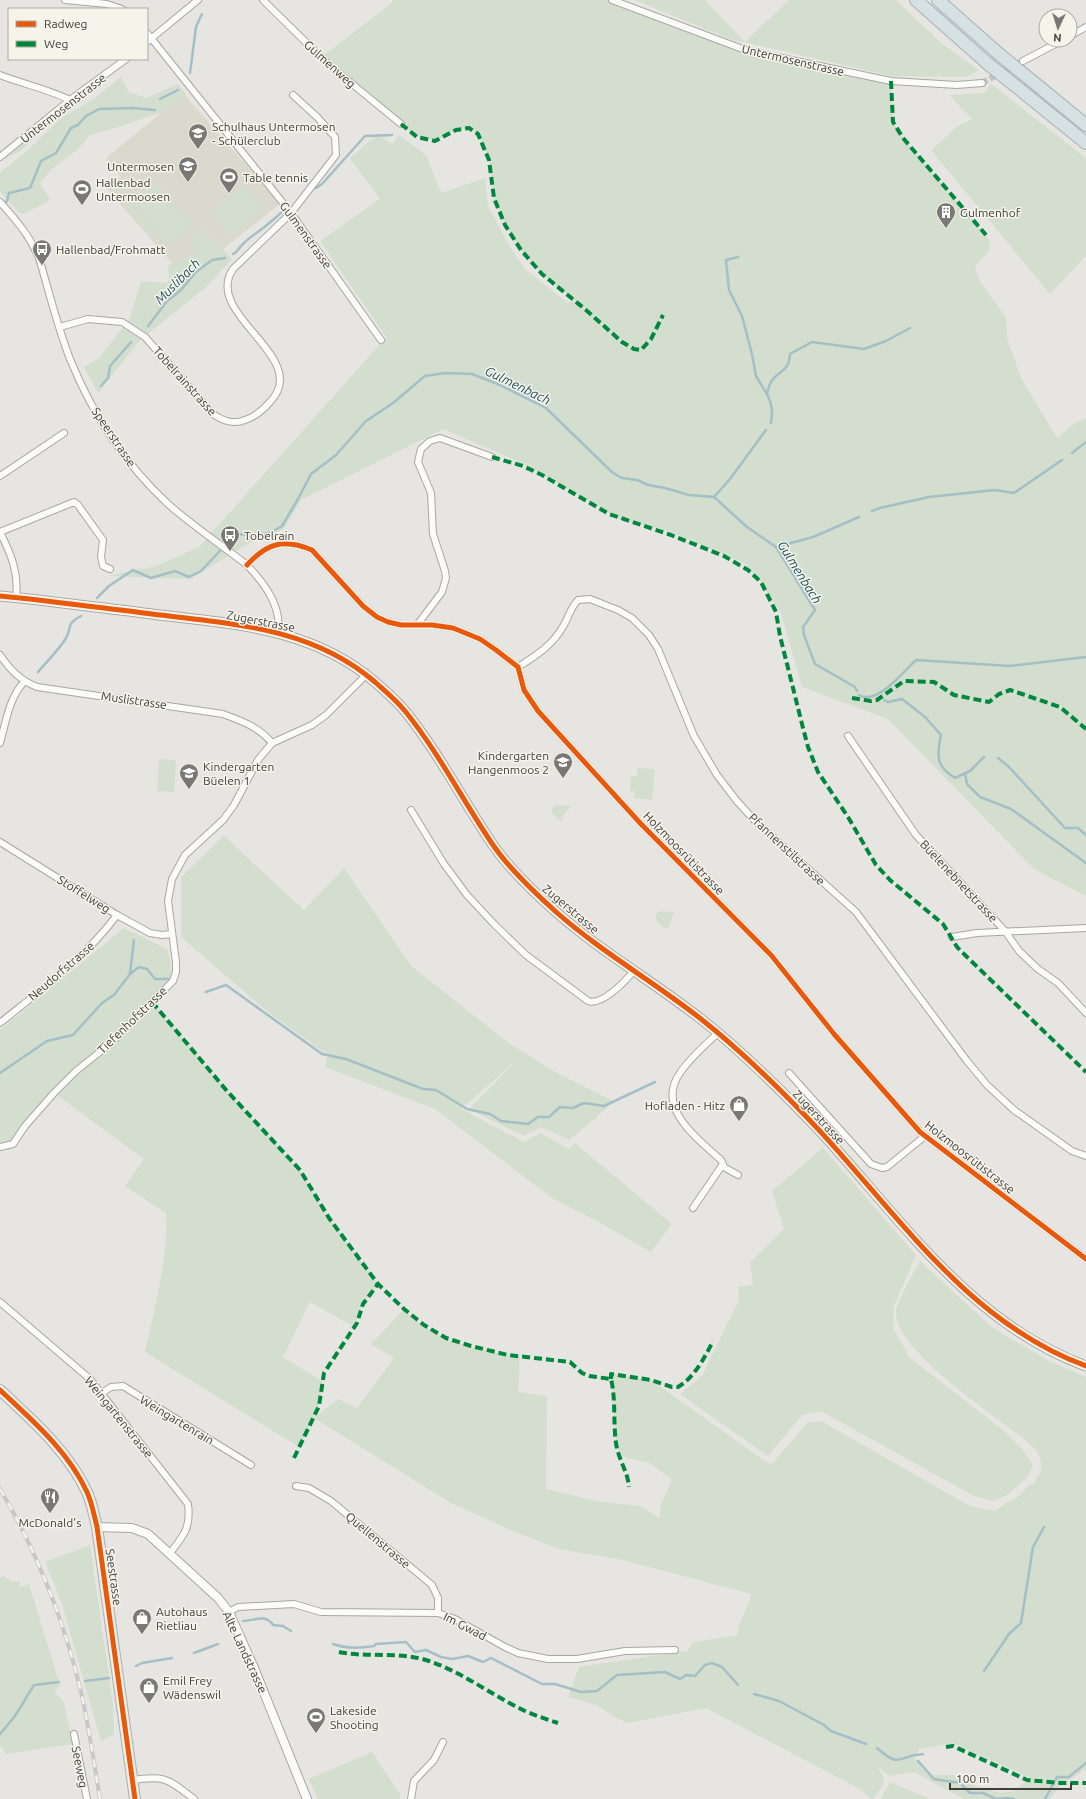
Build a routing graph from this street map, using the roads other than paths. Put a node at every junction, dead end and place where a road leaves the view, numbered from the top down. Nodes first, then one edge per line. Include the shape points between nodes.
1 (65, 0) edge
2 (198, 0) edge
3 (263, 0) edge
4 (612, 0) edge
5 (916, 0) edge
6 (938, 0) edge
7 (119, 8) edge
8 (149, 40) edge
9 (1048, 48) edge
10 (125, 60) edge
11 (1023, 61) tunnel mouth
12 (0, 75) edge
13 (982, 83) tunnel mouth
14 (293, 95) dead end
15 (70, 100) junction
16 (401, 124) dead end
17 (1086, 124) edge
18 (1086, 142) edge
19 (0, 157) edge
20 (0, 202) edge
21 (291, 213) junction
22 (60, 327) junction
23 (381, 340) dead end
24 (64, 433) dead end
25 (492, 457) dead end
26 (0, 476) edge
27 (0, 532) edge
28 (247, 565) junction
29 (110, 569) dead end
30 (0, 596) edge
31 (16, 597) junction
32 (417, 625) junction
33 (278, 632) junction
34 (0, 655) edge
35 (518, 667) junction
36 (366, 675) junction
37 (24, 682) junction
38 (848, 736) dead end
39 (0, 743) edge
40 (272, 743) junction
41 (411, 810) dead end
42 (0, 842) edge
43 (117, 915) junction
44 (1086, 928) edge
45 (1005, 931) junction
46 (171, 934) junction
47 (952, 938) dead end
48 (634, 970) junction
49 (1086, 1013) edge
50 (0, 1023) edge
51 (718, 1033) junction
52 (790, 1073) dead end
53 (926, 1136) junction
54 (0, 1147) edge
55 (1086, 1156) edge
56 (722, 1166) junction
57 (738, 1175) dead end
58 (692, 1208) dead end
59 (1086, 1259) edge
60 (0, 1302) edge
61 (1086, 1366) edge
62 (0, 1390) edge
63 (102, 1393) junction
64 (251, 1465) dead end
65 (296, 1486) dead end
66 (97, 1527) junction
67 (170, 1553) junction
68 (229, 1612) junction
69 (438, 1613) junction
70 (675, 1650) dead end
71 (74, 1734) dead end
72 (443, 1742) dead end
73 (132, 1780) junction
74 (86, 1799) edge
75 (135, 1799) edge
76 (194, 1799) edge
77 (307, 1799) edge
78 (411, 1799) edge

1 - 7 street via 106,4
2 - 8 street
3 - 16 street, Gulmenweg via 329,65
4 - 13 street, Untermosenstrasse via 755,53 891,81 957,85
5 - 18 highway via 993,68
6 - 17 highway via 1010,64
8 - 21 street, Gulmenstrasse
9 - 11 street
10 - 15 street, Untermosenstrasse
12 - 15 street via 56,92
14 - 21 street, Tobelrainstrasse via 335,137 336,155
15 - 19 street, Untermosenstrasse
20 - 22 street, Speerstrasse via 29,236 40,258
21 - 22 street, Tobelrainstrasse via 229,275 228,293 231,301 271,356 280,378 273,399 248,419 229,422 213,414 145,337 122,322 88,319
21 - 23 street, Gulmenstrasse
22 - 28 street, Speerstrasse via 85,392 104,426 137,472 167,502
24 - 26 street
25 - 32 street via 440,438 430,441 421,449 418,462 431,492 433,534 446,578 442,592
27 - 29 street via 74,502 103,540 102,562 103,566
27 - 31 street via 14,564 18,583
28 - 32 street via 260,552 274,545 301,545 312,550 363,606 377,617 401,625
28 - 33 street, Speerstrasse via 261,581 276,606 279,617
30 - 31 main road, Zugerstrasse
31 - 33 main road, Zugerstrasse
32 - 35 street via 442,625 467,633 480,639
33 - 36 main road, Zugerstrasse via 327,650
34 - 37 street, Muslistrasse via 12,672
35 - 53 street, Holzmoosrütistrasse via 524,690 538,711 641,824 771,955 834,1034
35 - 55 street, Pfannenstilstrasse via 553,642 578,600 590,599 603,603 637,623 658,649 694,736 717,775 736,800 756,822 856,912 987,1084 1020,1114 1072,1150
36 - 40 street, Tiefenhofstrasse via 326,715
36 - 48 main road, Zugerstrasse via 403,708 435,752 495,848 556,912
37 - 39 street via 12,701
37 - 40 street, Muslistrasse via 37,687 223,714 256,728
38 - 45 street, Büelenebnetstrasse via 916,835
40 - 46 street, Tiefenhofstrasse via 258,760 223,820 185,855 172,879 168,901
41 - 48 street via 444,864 467,895 526,955 588,1001 598,1001 623,984
42 - 43 street, Stoffelweg
43 - 46 street, Stoffelweg via 150,933
43 - 50 street, Neudorfstrasse via 84,952
44 - 45 street
45 - 47 street
45 - 49 street, Büelenebnetstrasse via 1019,951 1058,984
46 - 54 street, Tiefenhofstrasse via 176,972 173,981 111,1043 76,1071 54,1093 13,1144
48 - 51 main road, Zugerstrasse
51 - 56 street via 680,1073 672,1095 676,1112 684,1124 694,1137 721,1160
51 - 61 main road, Zugerstrasse via 790,1100 909,1234 957,1283 1000,1320 1051,1351
52 - 53 street via 876,1167 887,1167
53 - 59 street, Holzmoosrütistrasse
56 - 57 street
56 - 58 street
60 - 63 street, Weingartenstrasse via 90,1379
62 - 66 main road, Seestrasse via 71,1464 87,1493
63 - 64 street, Weingartenrain via 111,1387 123,1386
63 - 67 street, Weingartenstrasse via 188,1504 190,1519 186,1532
65 - 69 street, Quellenstrasse via 310,1488 331,1501 432,1585 438,1598
66 - 67 street, Alte Landstrasse via 112,1526 140,1530
66 - 73 main road, Seestrasse
67 - 68 street, Alte Landstrasse via 218,1598
68 - 69 street, Im Gwad via 238,1607 294,1604 321,1612
68 - 77 street, Alte Landstrasse
69 - 70 street, Im Gwad via 455,1619 505,1648 548,1659 577,1659 625,1651
71 - 74 street, Seeweg
72 - 78 street via 434,1760 414,1781
73 - 75 main road, Seestrasse
73 - 76 street via 163,1778

